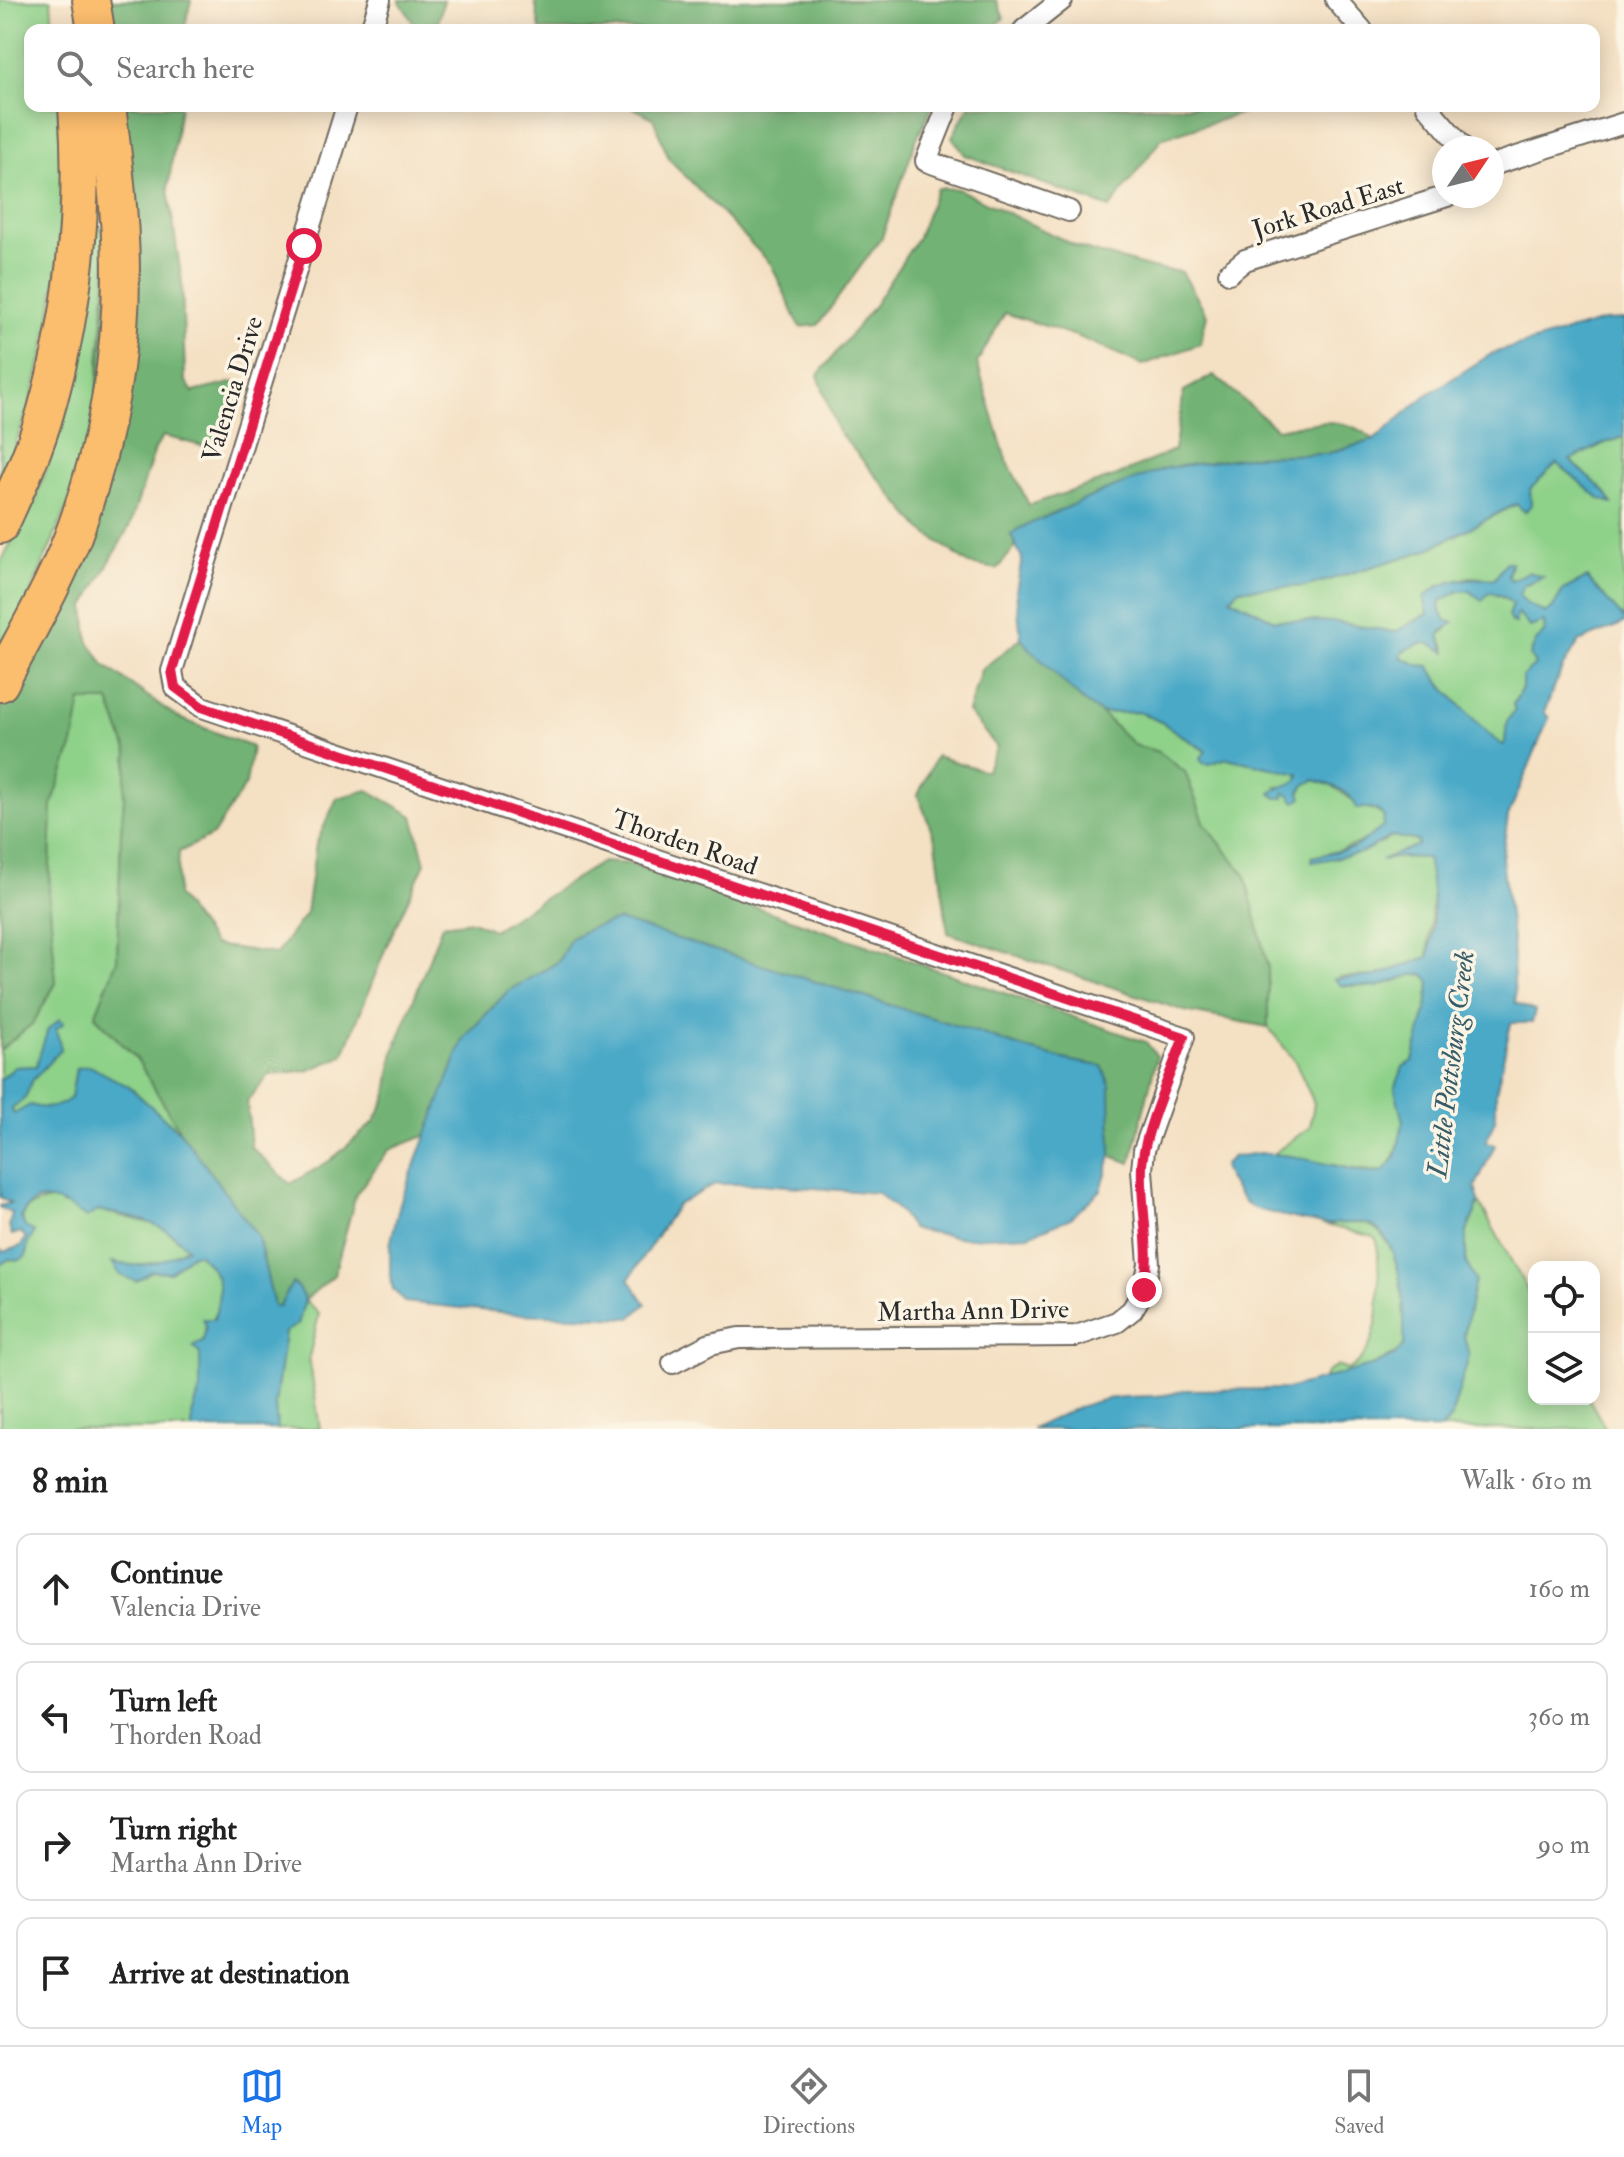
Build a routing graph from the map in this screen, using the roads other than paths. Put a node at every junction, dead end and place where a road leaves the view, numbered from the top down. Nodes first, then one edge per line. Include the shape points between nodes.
1 (69, 0) edge
2 (91, 0) edge
3 (380, 0) edge
4 (1062, 0) edge
5 (1336, 0) edge
6 (71, 24) edge
7 (95, 24) edge
8 (373, 24) edge
9 (1032, 24) edge
10 (1357, 24) edge
11 (77, 112) edge
12 (108, 112) edge
13 (345, 112) edge
14 (946, 112) edge
15 (1432, 112) edge
16 (1624, 123) edge
17 (1453, 136) edge
18 (1504, 161) edge
19 (1432, 201) edge
20 (1069, 211) dead end
21 (1229, 273) dead end
22 (0, 525) edge
23 (0, 683) edge
24 (175, 687) joint
25 (1184, 1037) joint
26 (673, 1363) dead end

1 - 6 highway
2 - 7 highway
3 - 8 street
4 - 9 street
5 - 10 street
11 - 22 highway via 78,220 71,295 46,412
12 - 23 highway via 121,274 106,413 76,528
13 - 24 street, Valencia Drive via 172,671
14 - 20 street via 926,161
15 - 17 street
16 - 18 street
19 - 21 street, Jork Road East via 1245,260
24 - 25 street, Thorden Road via 202,707
25 - 26 street, Martha Ann Drive via 1144,1150 1149,1264 1144,1290 1117,1322 1076,1336 739,1338 710,1344

